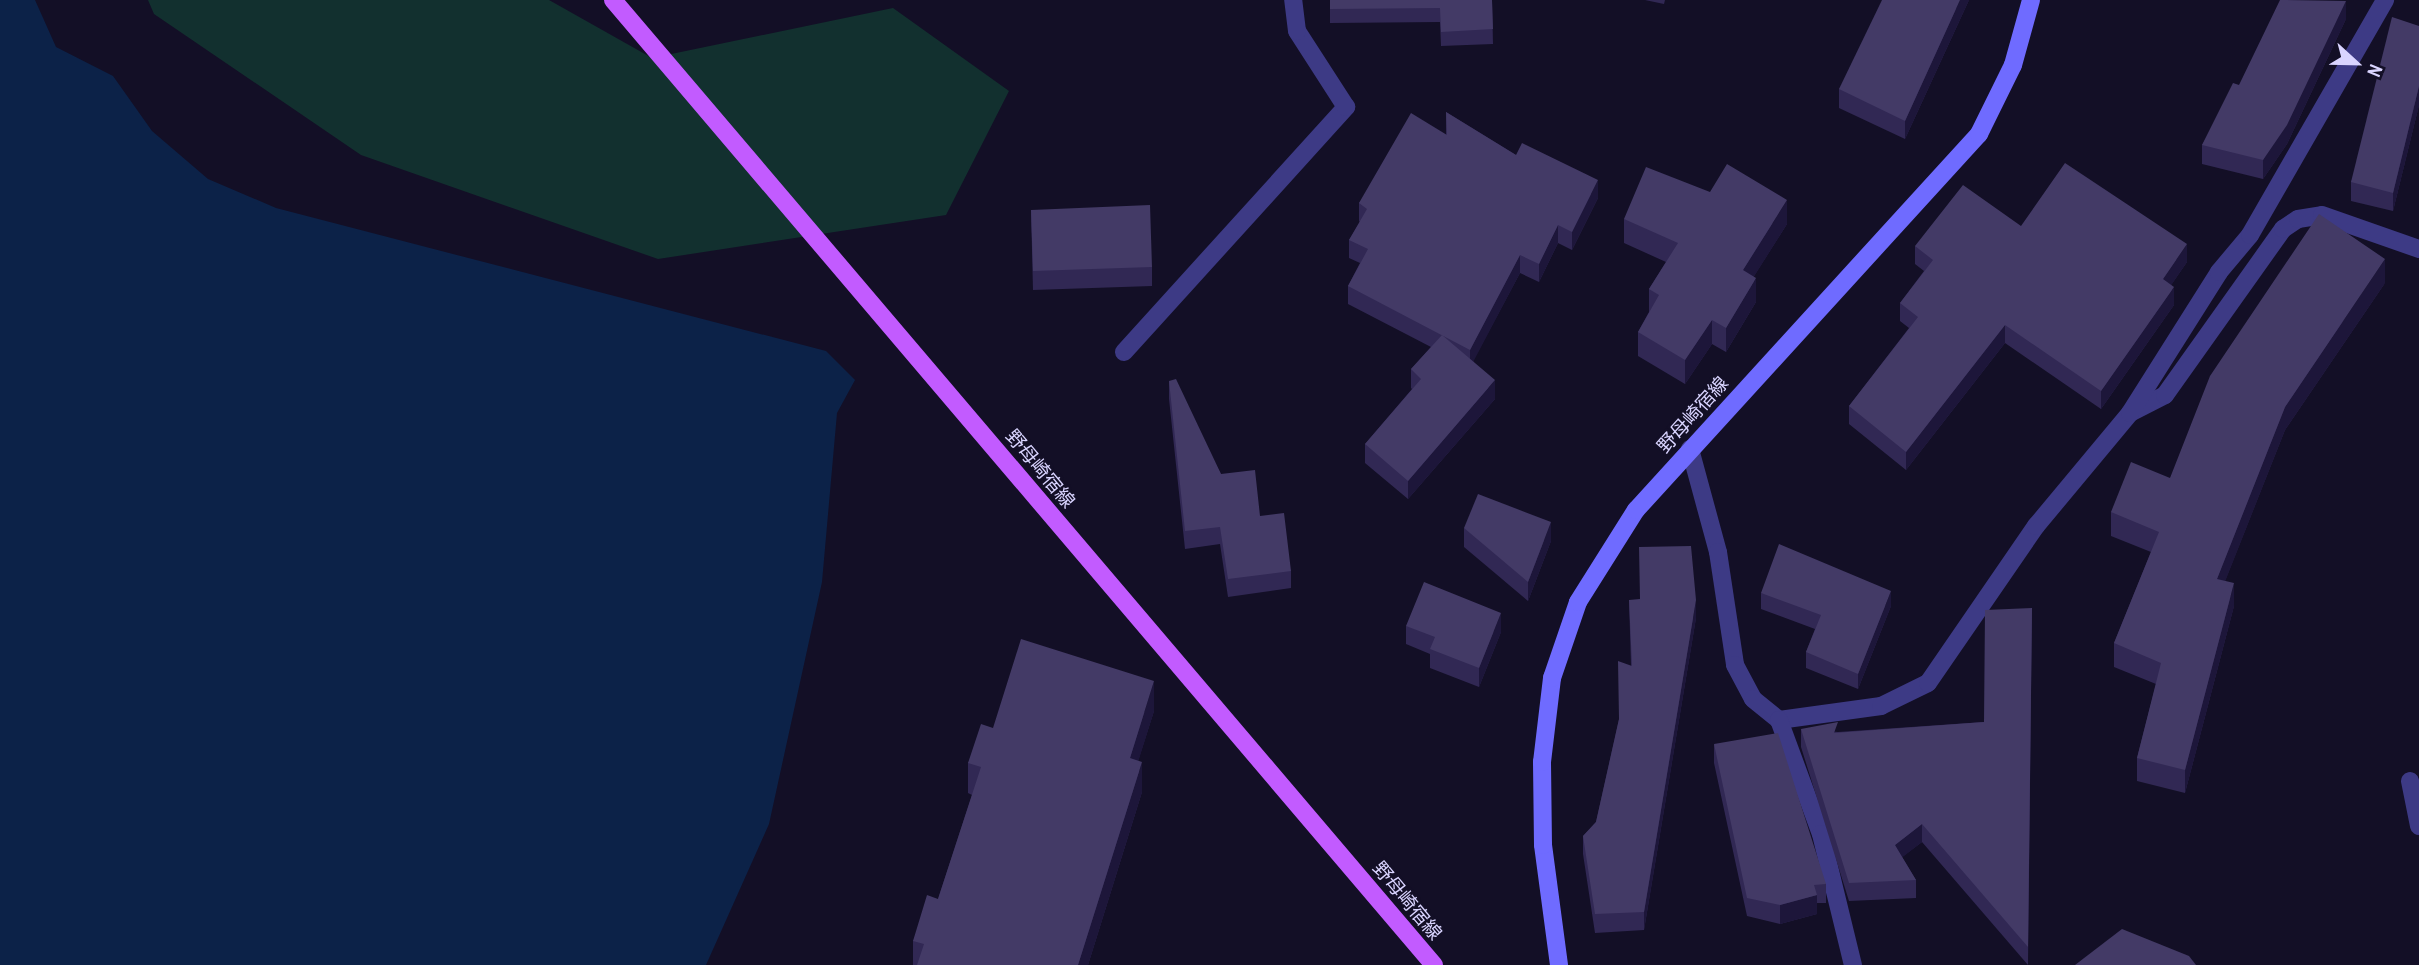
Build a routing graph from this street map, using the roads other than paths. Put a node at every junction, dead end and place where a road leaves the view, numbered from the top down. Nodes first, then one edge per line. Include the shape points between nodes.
1 (613, 0) edge
2 (1293, 0) edge
3 (2031, 0) edge
4 (2385, 0) edge
5 (2419, 249) edge
6 (1124, 352) dead end
7 (2130, 413) junction
8 (1690, 449) junction
9 (1779, 719) junction
10 (2410, 781) dead end
11 (2419, 826) edge
12 (1434, 965) edge
13 (1559, 965) edge
14 (1853, 965) edge

1 - 12 main road, 野母崎宿線
2 - 6 street via 1297,31 1346,107
3 - 8 street, 野母崎宿線 via 2013,65 1979,134
4 - 7 street via 2250,235 2219,272
5 - 7 street via 2322,215 2298,219 2283,229 2165,395
7 - 9 street via 2036,526 1928,683 1881,706
8 - 9 street via 1718,552 1735,665 1753,699
8 - 13 street, 野母崎宿線 via 1636,510 1591,576 1564,633 1552,678 1542,762 1543,845
9 - 14 street via 1821,834
10 - 11 street

